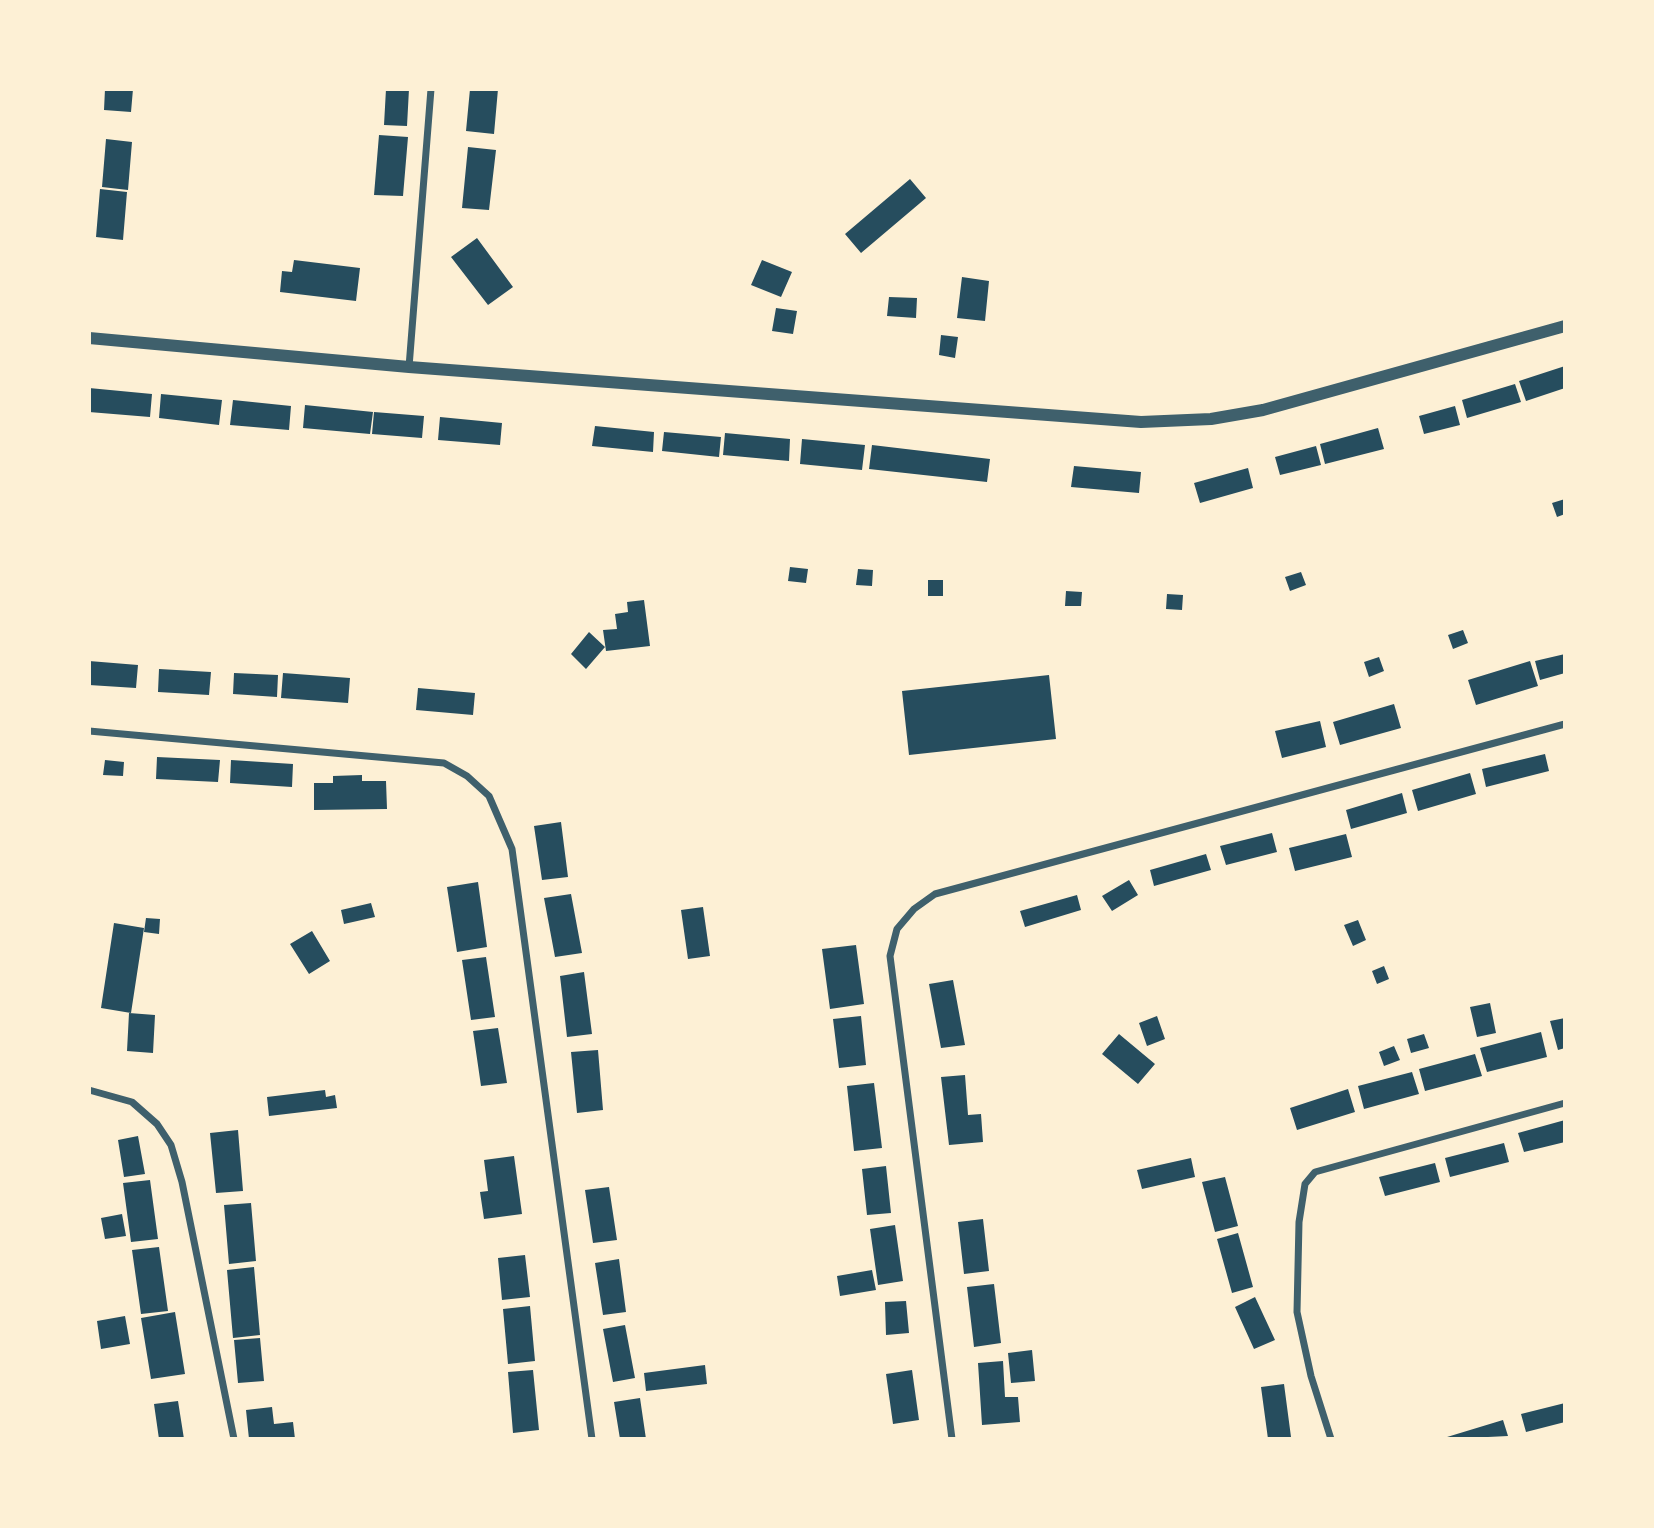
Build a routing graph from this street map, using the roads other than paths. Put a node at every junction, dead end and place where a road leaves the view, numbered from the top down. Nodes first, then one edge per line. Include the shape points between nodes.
1 (431, 89) edge
2 (1565, 326) edge
3 (89, 338) edge
4 (409, 367) junction
5 (1565, 724) edge
6 (89, 731) edge
7 (89, 1090) edge
8 (1565, 1102) edge
9 (234, 1439) edge
10 (592, 1439) edge
11 (952, 1439) edge
12 (1331, 1439) edge

1 - 4 street
2 - 4 street via 1263,410 1211,419 1141,422
3 - 4 street
5 - 11 street via 935,894 914,909 897,929 890,956
6 - 10 street via 444,763 489,796 512,849
7 - 9 street via 132,1102 157,1124 171,1145
8 - 12 street via 1315,1172 1305,1184 1299,1222 1297,1312

